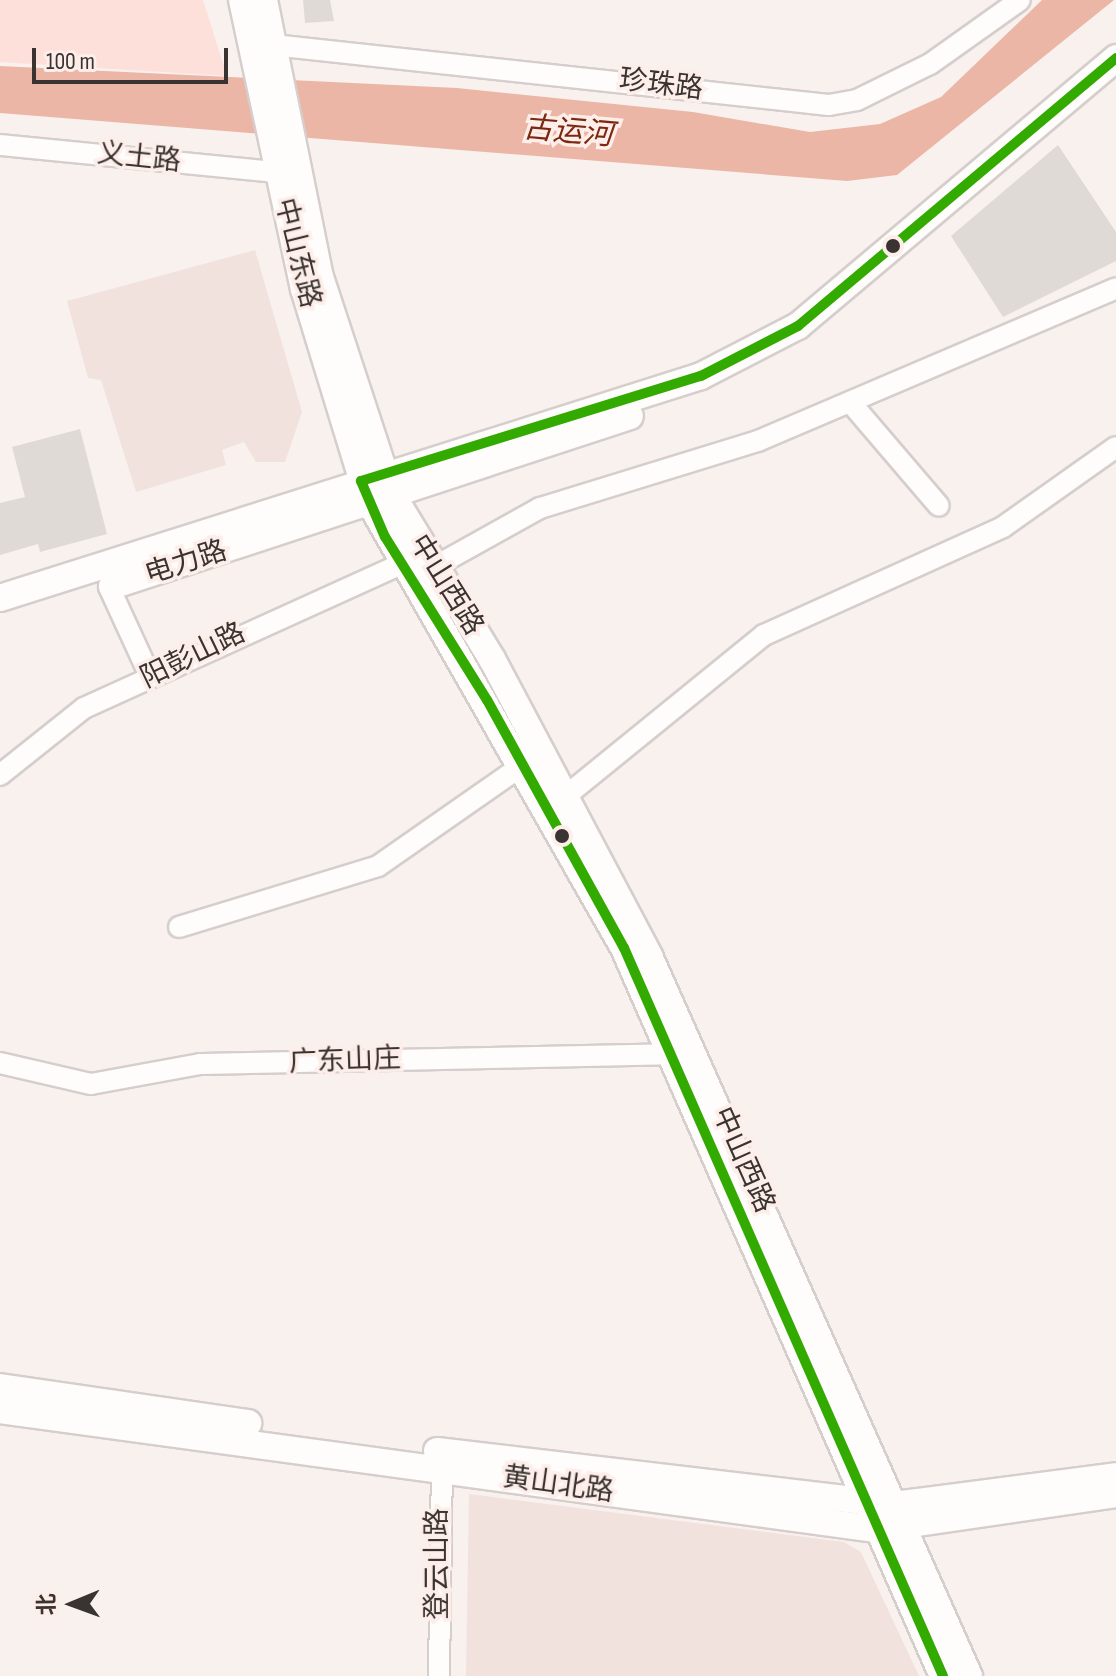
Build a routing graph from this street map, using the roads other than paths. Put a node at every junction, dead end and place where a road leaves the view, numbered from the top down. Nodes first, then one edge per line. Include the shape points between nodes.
1 (242, 0) edge
2 (264, 0) edge
3 (1020, 0) edge
4 (273, 45) junction
5 (1116, 58) edge
6 (266, 72) junction
7 (1116, 75) edge
8 (0, 145) edge
9 (281, 160) junction
10 (1116, 288) edge
11 (851, 403) junction
12 (1116, 447) edge
13 (376, 487) junction
14 (939, 506) dead end
15 (402, 564) junction
16 (434, 567) junction
17 (109, 587) junction
18 (0, 598) edge
19 (0, 614) edge
20 (150, 676) junction
21 (524, 764) junction
22 (0, 775) edge
23 (567, 795) junction
24 (179, 927) dead end
25 (682, 1054) junction
26 (0, 1063) edge
27 (0, 1387) edge
28 (0, 1410) edge
29 (448, 1461) junction
30 (1116, 1476) edge
31 (1116, 1494) edge
32 (866, 1503) junction
33 (899, 1517) junction
34 (876, 1529) junction
35 (439, 1676) edge
36 (451, 1676) edge
37 (943, 1676) edge
38 (969, 1676) edge

1 - 6 main road, 中山东路
2 - 4 main road, 中山东路
3 - 4 street, 珍珠路 via 930,64 857,100 829,105
4 - 6 main road, 中山东路
5 - 13 main road via 798,326 701,376
6 - 9 main road, 中山东路
7 - 13 main road via 800,339 725,381 554,443
8 - 9 street, 义土路
9 - 13 main road, 中山东路 via 322,283
10 - 11 street
11 - 14 street
11 - 16 street via 758,441 540,508
12 - 23 street via 1003,527 764,635
13 - 15 main road, 中山西路
13 - 16 main road, 中山西路
13 - 17 main road, 电力路
13 - 18 main road, 电力路
15 - 20 street, 阳彭山路
15 - 21 main road, 中山西路
16 - 23 main road, 中山西路
17 - 19 main road, 电力路
17 - 20 street
20 - 22 street, 阳彭山路 via 84,708
21 - 24 street via 378,866
21 - 25 main road, 中山西路
23 - 25 main road, 中山西路
25 - 26 street, 广东山庄 via 200,1064 91,1084
25 - 32 main road, 中山西路
25 - 33 main road, 中山西路
27 - 29 main road, 黄山北路
28 - 29 main road, 黄山北路
29 - 32 main road, 黄山北路
29 - 34 main road, 黄山北路
29 - 35 street, 登云山路
29 - 36 street, 登云山路
30 - 33 main road, 黄山北路
31 - 33 main road, 黄山北路
32 - 33 main road, 黄山北路
32 - 34 main road, 中山西路
33 - 34 main road, 黄山北路
33 - 38 main road, 中山西路
34 - 37 main road, 中山西路

